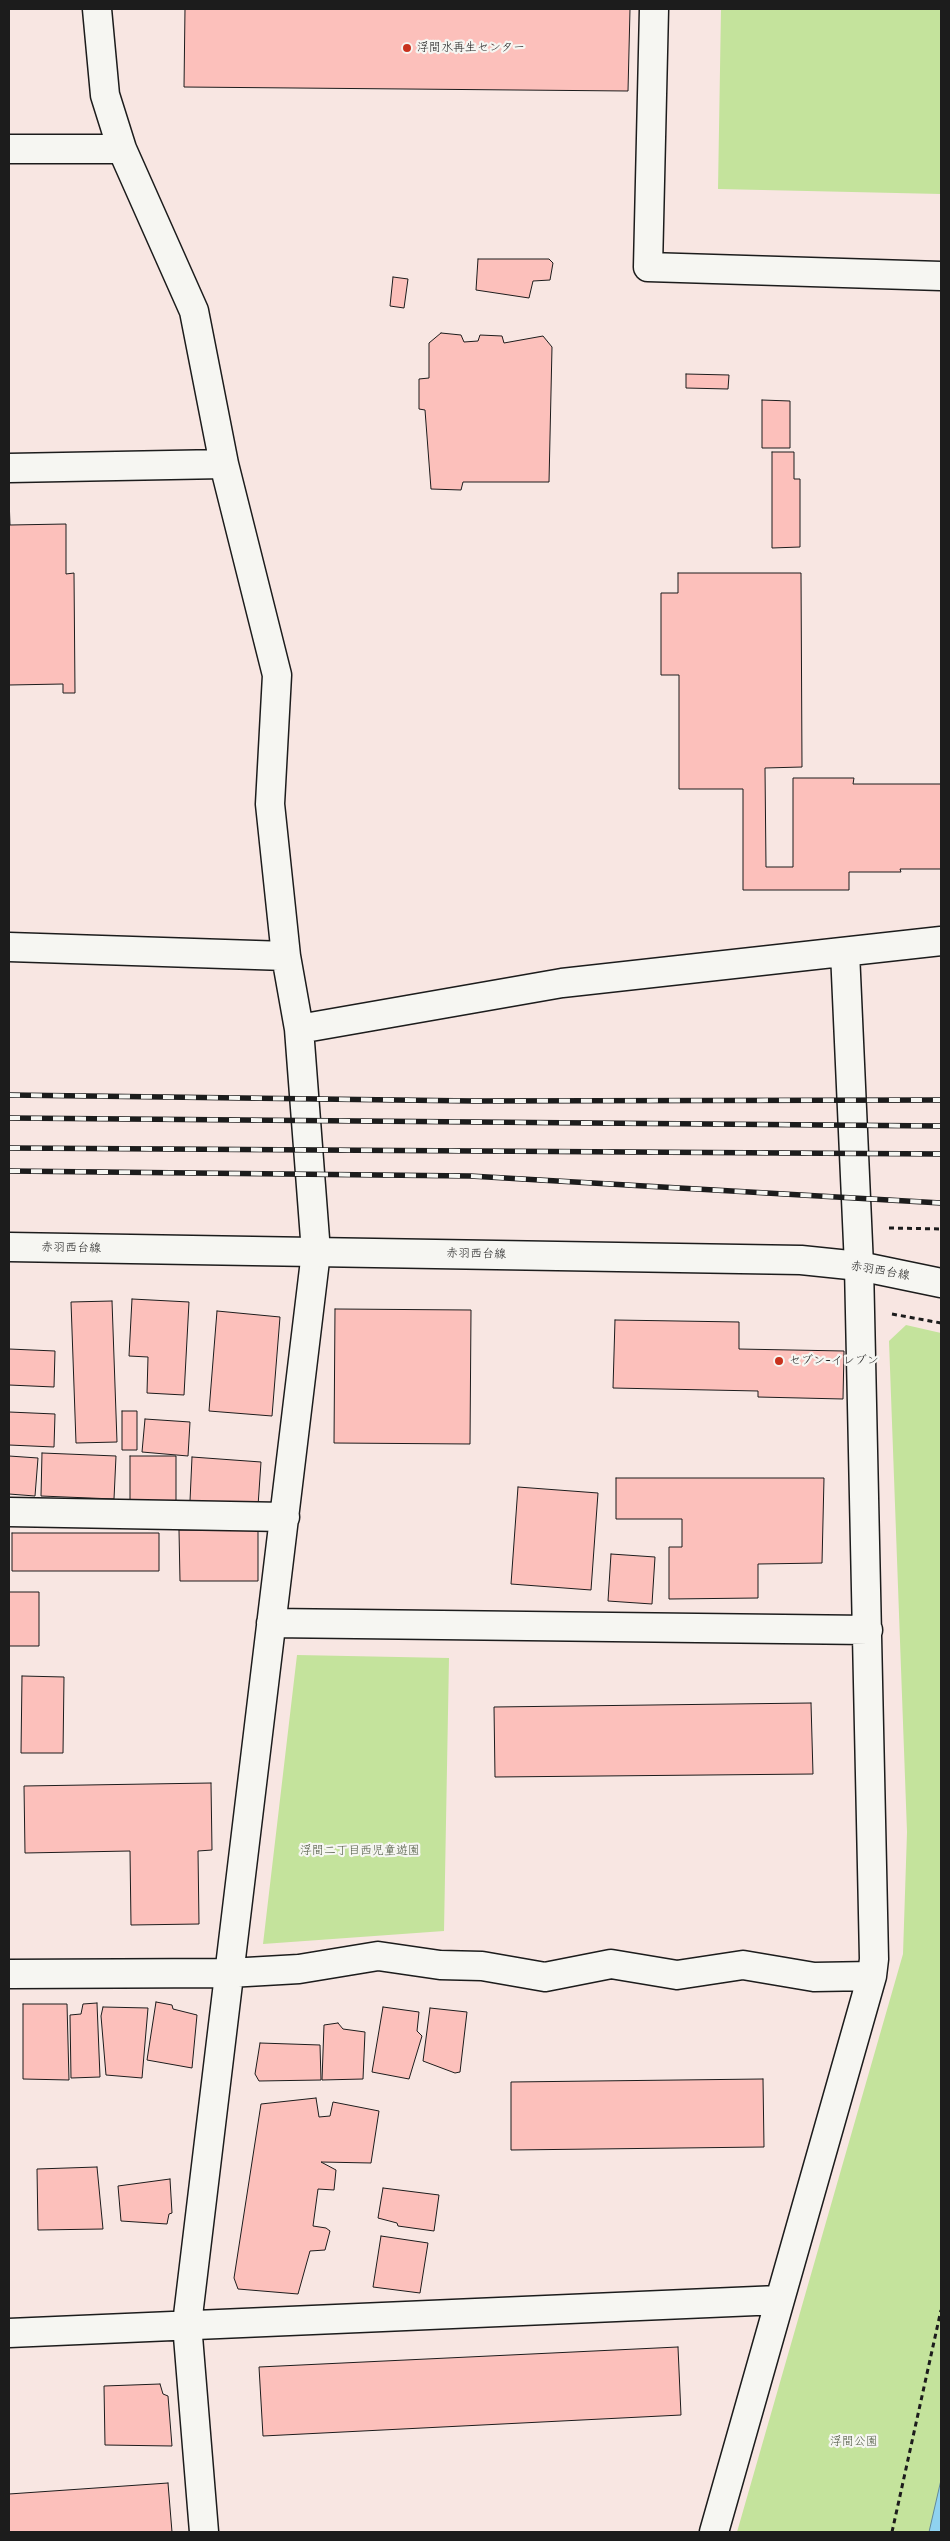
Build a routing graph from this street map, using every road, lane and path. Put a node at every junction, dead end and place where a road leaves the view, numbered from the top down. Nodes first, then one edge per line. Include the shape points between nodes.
1 (97, 9) edge
2 (654, 9) edge
3 (9, 149) edge
4 (122, 149) junction
5 (941, 276) edge
6 (224, 464) junction
7 (9, 468) edge
8 (941, 942) edge
9 (9, 947) edge
10 (845, 952) junction
11 (286, 956) junction
12 (298, 1029) junction
13 (882, 1228) dead end
14 (941, 1229) edge
15 (9, 1247) edge
16 (316, 1252) junction
17 (859, 1266) junction
18 (941, 1283) edge
19 (860, 1308) junction
20 (941, 1323) edge
21 (9, 1512) edge
22 (285, 1517) junction
23 (271, 1623) junction
24 (868, 1630) junction
25 (9, 1974) edge
26 (229, 1974) junction
27 (872, 1976) junction
28 (779, 2300) junction
29 (941, 2310) edge
30 (187, 2324) junction
31 (9, 2333) edge
32 (204, 2532) edge
33 (714, 2532) edge
34 (892, 2532) edge

1 - 4 street via 105,96
2 - 5 street via 648,266
3 - 4 street
4 - 6 street via 194,311
6 - 7 street
6 - 11 street via 277,675 270,804
8 - 10 street
9 - 11 street
10 - 12 street via 562,983
10 - 17 street
11 - 12 street
12 - 16 street
13 - 14 path
15 - 16 street, 赤羽西台線
16 - 17 street, 赤羽西台線 via 801,1260
16 - 22 street
17 - 18 street, 赤羽西台線
17 - 19 street
19 - 20 path
19 - 24 street
21 - 22 street
22 - 23 street
23 - 24 street
23 - 26 street
24 - 27 street
25 - 26 street
26 - 27 street via 306,1968 378,1956 440,1966 482,1966 545,1977 612,1964 678,1975 743,1965 814,1977
26 - 30 street
27 - 28 street
28 - 30 street
28 - 33 street
29 - 34 path
30 - 31 street
30 - 32 street

